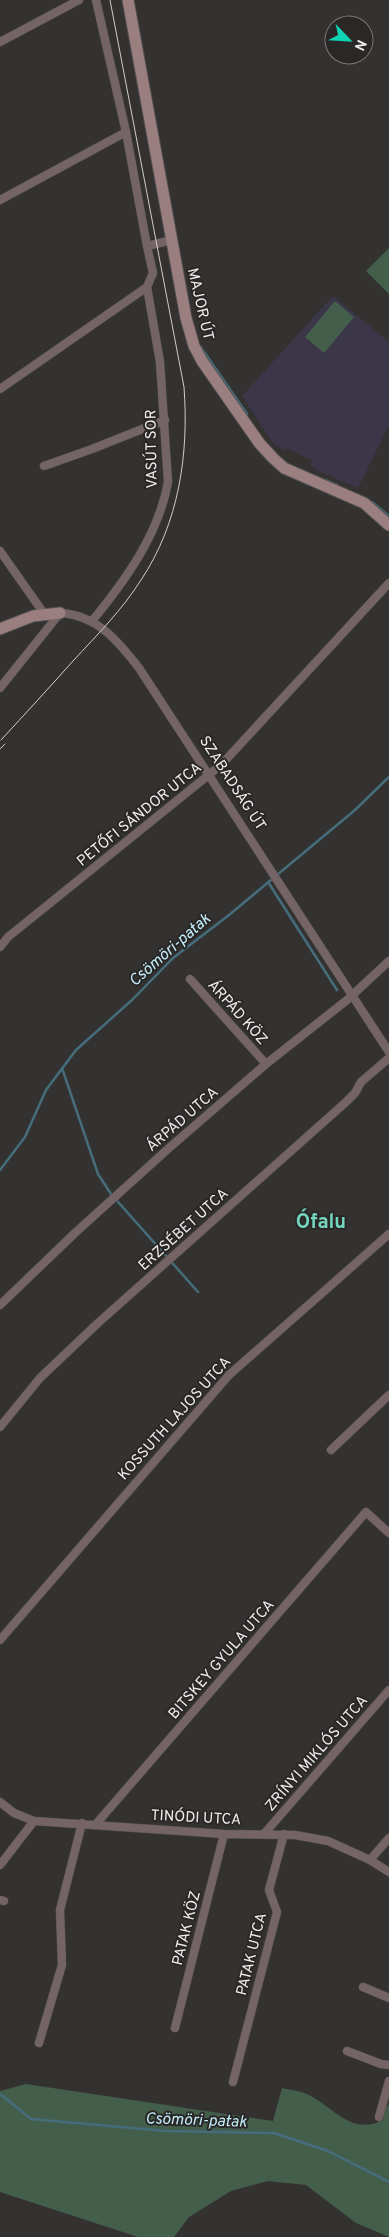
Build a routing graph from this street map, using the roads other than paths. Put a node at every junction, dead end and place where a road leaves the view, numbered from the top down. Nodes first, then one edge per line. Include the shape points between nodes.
1 (79, 0) edge
2 (96, 0) edge
3 (128, 0) edge
4 (0, 42) edge
5 (126, 132) junction
6 (0, 200) edge
7 (172, 240) junction
8 (147, 246) junction
9 (147, 286) junction
10 (0, 389) edge
11 (165, 420) junction
12 (44, 466) dead end
13 (389, 525) edge
14 (0, 551) edge
15 (389, 583) edge
16 (60, 613) junction
17 (45, 615) junction
18 (92, 621) junction
19 (0, 629) edge
20 (0, 688) edge
21 (210, 775) junction
22 (0, 947) edge
23 (389, 961) edge
24 (190, 979) dead end
25 (352, 994) junction
26 (389, 1052) edge
27 (389, 1058) edge
28 (266, 1064) junction
29 (389, 1234) edge
30 (0, 1305) edge
31 (389, 1395) edge
32 (0, 1427) edge
33 (331, 1450) dead end
34 (389, 1533) edge
35 (0, 1640) edge
36 (389, 1690) edge
37 (0, 1802) edge
38 (34, 1822) junction
39 (82, 1824) junction
40 (96, 1824) junction
41 (224, 1834) junction
42 (264, 1834) junction
43 (284, 1834) junction
44 (389, 1838) edge
45 (370, 1860) junction
46 (0, 1865) edge
47 (389, 1872) edge
48 (363, 1987) dead end
49 (389, 1998) edge
50 (175, 2028) dead end
51 (39, 2043) dead end
52 (347, 2051) dead end
53 (389, 2065) edge
54 (233, 2082) dead end
55 (389, 2082) edge
56 (379, 2117) dead end

1 - 4 street
2 - 5 street
3 - 7 street, MAJOR ÚT
5 - 6 street
5 - 8 street
7 - 8 street
7 - 13 street, MAJOR ÚT via 194,346 260,444 284,468 364,503
8 - 9 street, VASÚT SOR via 153,273
9 - 10 street
9 - 11 street, VASÚT SOR
11 - 12 street
11 - 18 street, VASÚT SOR via 168,482 165,499 156,523 116,593
14 - 17 street
15 - 21 street, PETŐFI SÁNDOR UTCA
16 - 17 street, SZABADSÁG ÚT
16 - 18 street, SZABADSÁG ÚT
16 - 20 street
17 - 19 street, SZABADSÁG ÚT via 33,616
18 - 21 street, SZABADSÁG ÚT via 109,633 139,668
21 - 22 street, PETŐFI SÁNDOR UTCA
21 - 25 street, SZABADSÁG ÚT
23 - 25 street, ÁRPÁD UTCA
24 - 28 street, ÁRPÁD KÖZ
25 - 26 street, SZABADSÁG ÚT
25 - 28 street, ÁRPÁD UTCA
27 - 32 street, ERZSÉBET UTCA via 361,1082 346,1102 40,1378
28 - 30 street, ÁRPÁD UTCA via 76,1232
29 - 35 street, KOSSUTH LAJOS UTCA via 229,1375
31 - 33 street
34 - 40 street, BITSKEY GYULA UTCA via 366,1512
36 - 42 street, ZRÍNYI MIKLÓS UTCA
37 - 38 street, TINÓDI UTCA
38 - 39 street, TINÓDI UTCA
38 - 46 street
39 - 40 street, TINÓDI UTCA
39 - 51 street via 60,1910 62,1965
40 - 41 street, TINÓDI UTCA
41 - 42 street, TINÓDI UTCA
41 - 50 street, PATAK KÖZ
42 - 43 street, TINÓDI UTCA
43 - 45 street, TINÓDI UTCA via 328,1841
43 - 54 street, PATAK UTCA via 269,1890 277,1912
44 - 45 street
45 - 47 street, TINÓDI UTCA
48 - 49 street
52 - 53 street
55 - 56 street

